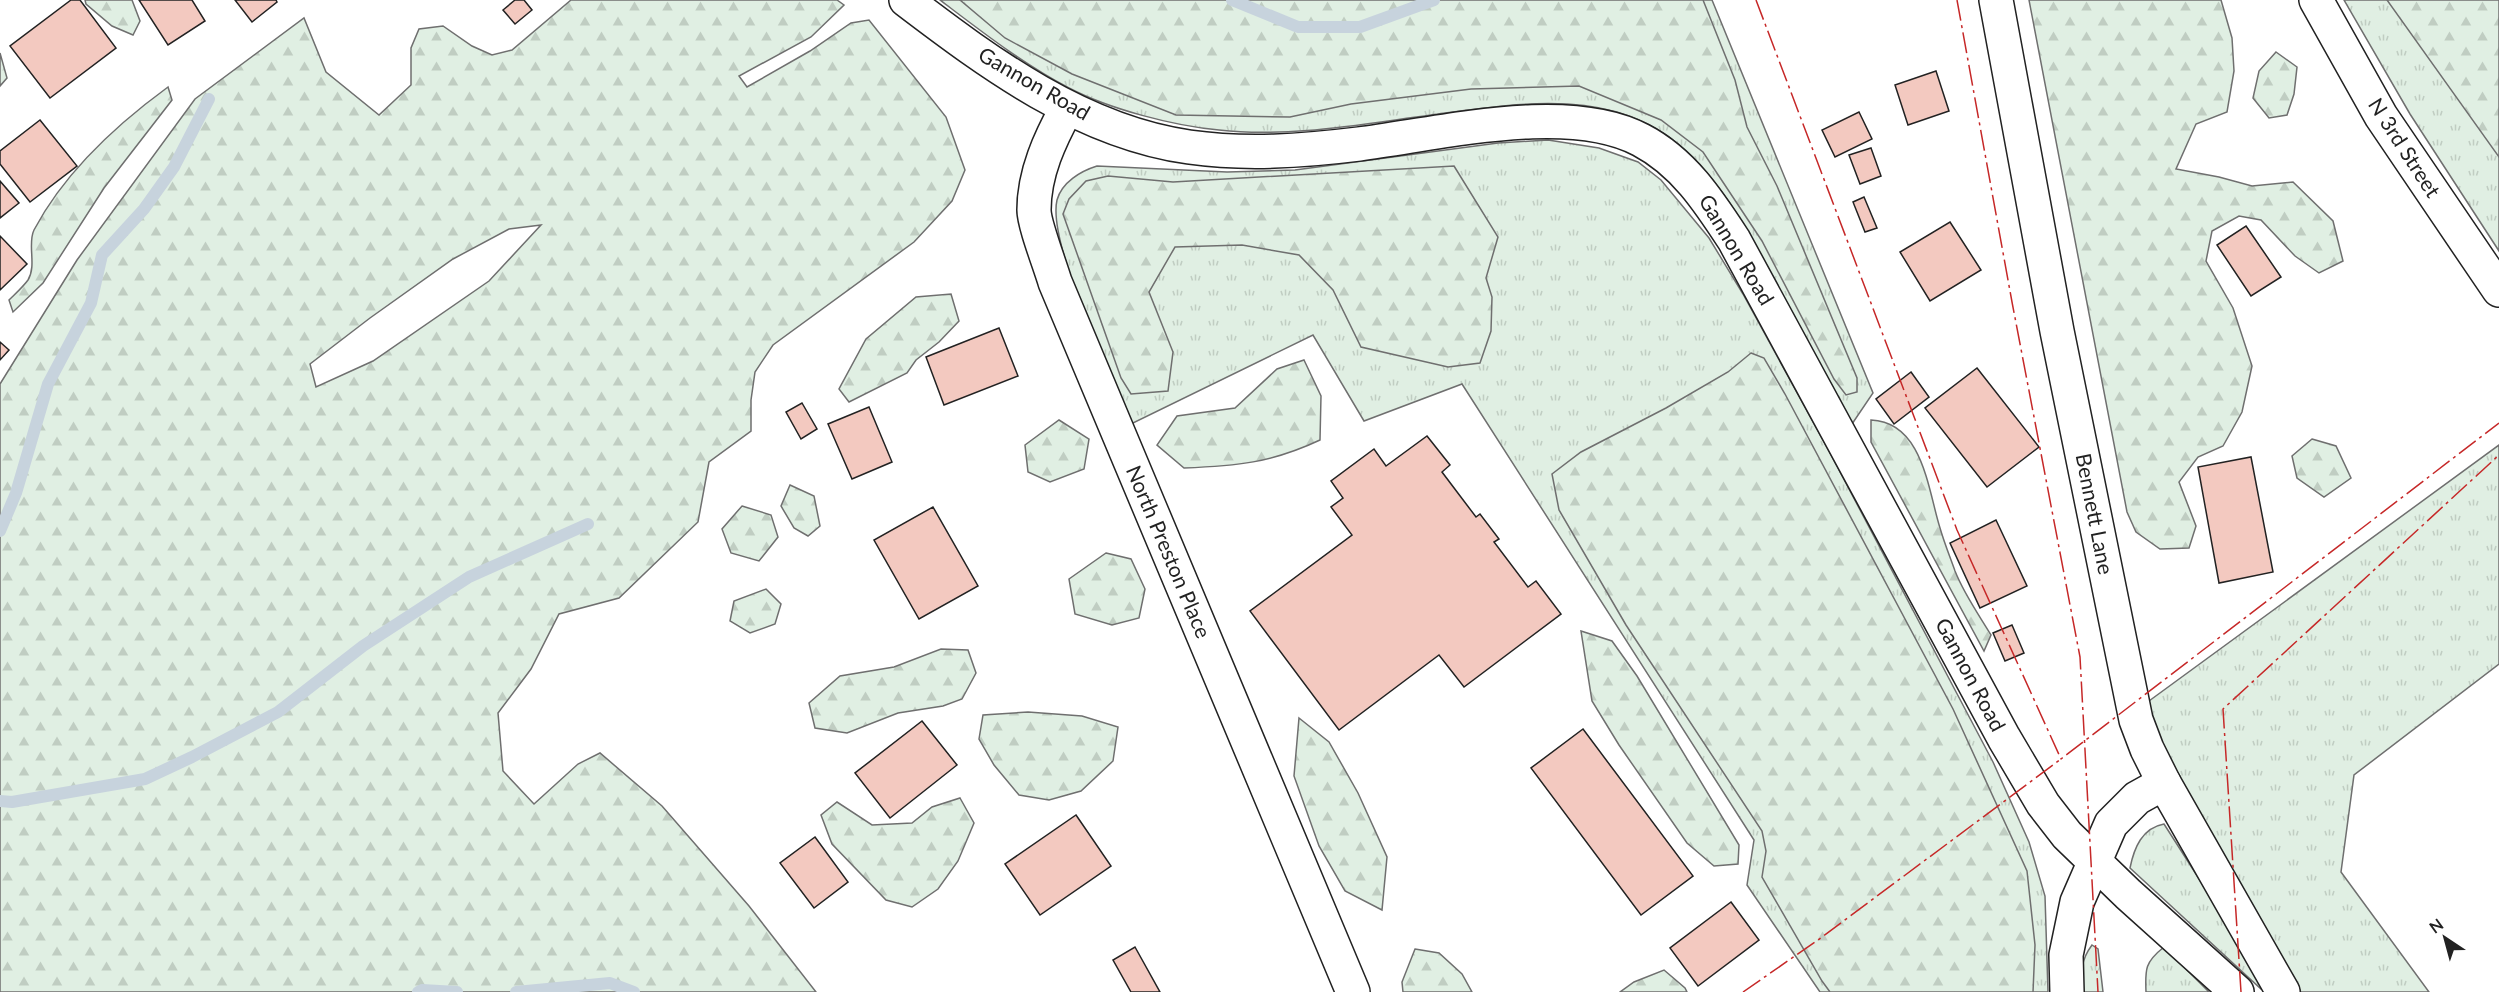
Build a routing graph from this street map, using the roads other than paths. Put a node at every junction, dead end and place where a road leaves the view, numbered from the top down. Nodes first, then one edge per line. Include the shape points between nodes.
1 (906, 0) edge
2 (1996, 0) edge
3 (2316, 0) edge
4 (1067, 108) junction
5 (2499, 290) edge
6 (2164, 783) junction
7 (2094, 861) junction
8 (1353, 992) edge
9 (2067, 992) edge
10 (2237, 992) edge
11 (2283, 992) edge

1 - 4 street, Gannon Road via 993,62
2 - 6 street, Bennett Lane via 2057,331 2136,720
3 - 5 street, N 3rd Street via 2381,116
4 - 7 street, Gannon Road via 1119,130 1188,147 1257,153 1551,121 1605,127 1640,139 1675,162 1704,194 1734,240 2026,776 2067,835
4 - 8 street, North Preston Place via 1047,144 1034,211 1055,282
6 - 7 street via 2137,798 2111,824
6 - 11 street
7 - 9 street via 2077,902 2068,944
7 - 10 street, Gannon Road

